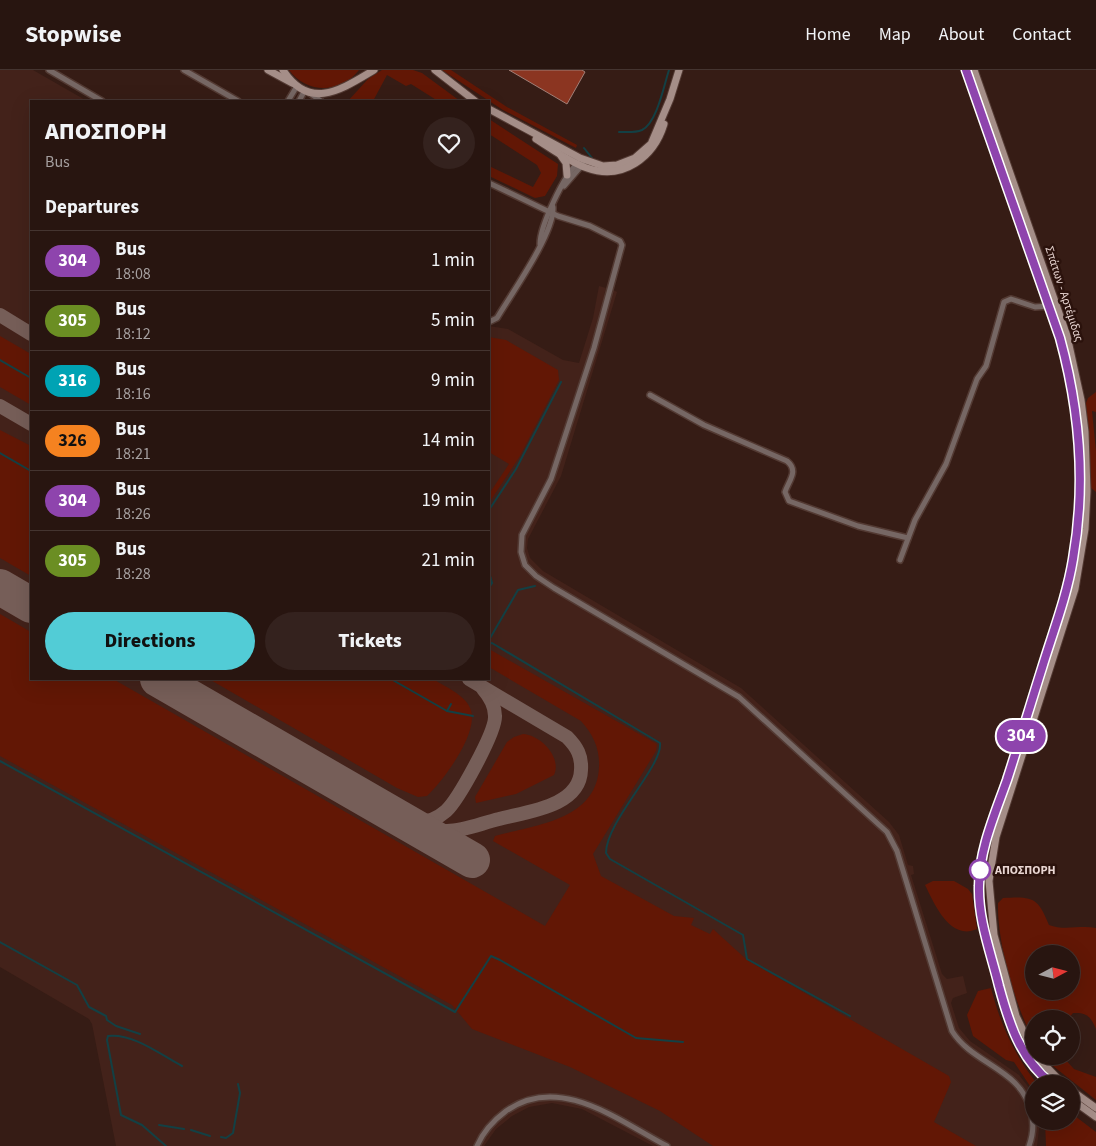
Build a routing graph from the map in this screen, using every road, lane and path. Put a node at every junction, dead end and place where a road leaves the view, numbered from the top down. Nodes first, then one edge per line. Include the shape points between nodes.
1 (49, 70) edge
2 (184, 70) edge
3 (268, 70) edge
4 (283, 70) edge
5 (364, 70) edge
6 (374, 70) edge
7 (679, 70) edge
8 (966, 70) edge
9 (974, 70) edge
10 (436, 72) edge
11 (355, 82) junction
12 (297, 86) junction
13 (306, 90) junction
14 (100, 100) edge
15 (236, 100) edge
16 (289, 100) edge
17 (299, 100) edge
18 (320, 100) edge
19 (475, 100) edge
20 (490, 111) edge
21 (503, 118) junction
22 (557, 152) junction
23 (581, 162) junction
24 (567, 175) junction
25 (490, 183) edge
26 (560, 193) junction
27 (552, 211) junction
28 (1050, 306) junction
29 (490, 322) edge
30 (650, 395) dead end
31 (908, 538) junction
32 (900, 560) dead end
33 (1025, 1034) edge
34 (1045, 1065) edge
35 (1043, 1075) edge
36 (1055, 1075) edge
37 (1080, 1096) edge
38 (1080, 1105) edge
39 (1096, 1108) edge
40 (1096, 1117) edge
41 (477, 1146) edge
42 (667, 1146) edge
43 (1029, 1146) edge

1 - 14 street
2 - 15 street
3 - 12 main road
4 - 12 main road
5 - 11 main road
6 - 11 main road
7 - 23 main road via 659,140 645,157 629,167 615,170 599,171
8 - 28 main road, Σπάτων - Αρτέμιδας
9 - 33 main road, Σπάτων - Αρτέμιδας via 1067,336 1086,432 1087,491 1078,571 996,837 989,881 994,935 1016,1016
10 - 19 main road
11 - 13 main road via 330,93
12 - 13 main road
12 - 16 street
13 - 17 street
13 - 18 street
20 - 21 main road
21 - 22 main road
21 - 23 main road
22 - 23 main road
22 - 24 main road via 566,163
23 - 24 street
23 - 26 street
24 - 26 street
25 - 27 street
26 - 27 street
27 - 29 street via 548,231 497,318
27 - 43 street via 620,241 621,249 594,348 552,479 522,535 521,552 525,565 554,588 739,697 887,832 897,851 952,1031 959,1041 1010,1076 1024,1092 1032,1118
28 - 31 street via 1035,307 1011,299 1004,302 986,366 946,464 918,512
28 - 35 main road, Σπάτων - Αρτέμιδας via 1068,368 1078,433 1078,527 1067,588 985,845 979,886 982,920 1012,1030 1033,1065
30 - 31 street via 704,425 787,461 793,467 786,492 789,501 858,526
31 - 32 street
34 - 36 main road, Σπάτων - Αρτέμιδας
37 - 39 main road
38 - 40 main road
41 - 42 street via 487,1128 511,1107 529,1099 554,1096 585,1102

